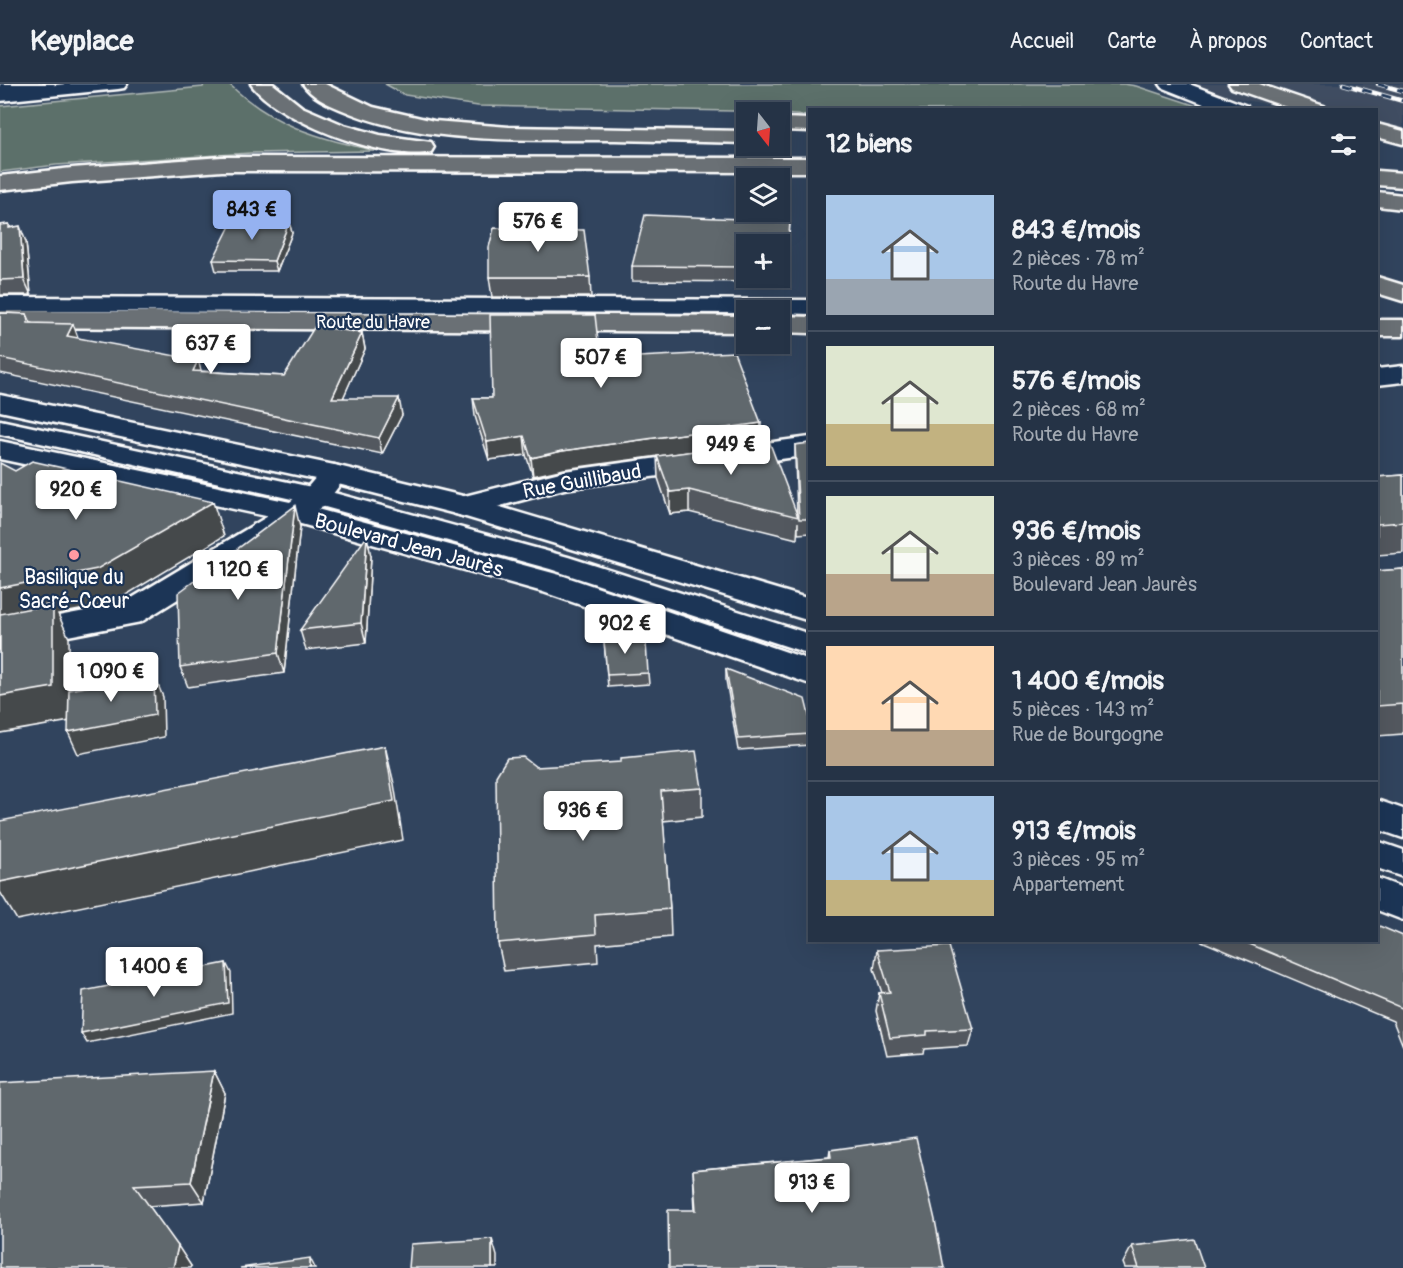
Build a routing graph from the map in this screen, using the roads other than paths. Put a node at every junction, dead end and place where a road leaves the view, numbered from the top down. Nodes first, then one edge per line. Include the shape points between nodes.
1 (45, 84) edge
2 (118, 84) edge
3 (261, 84) edge
4 (313, 84) edge
5 (1170, 84) edge
6 (1218, 84) edge
7 (1239, 84) edge
8 (0, 89) edge
9 (1264, 92) junction
10 (0, 96) edge
11 (390, 99) dead end
12 (1235, 108) edge
13 (1311, 108) edge
14 (736, 123) edge
15 (790, 124) edge
16 (808, 125) edge
17 (1378, 130) edge
18 (736, 137) edge
19 (790, 138) edge
20 (808, 139) edge
21 (1403, 140) edge
22 (1378, 145) edge
23 (808, 157) edge
24 (808, 165) edge
25 (1378, 178) edge
26 (1403, 180) edge
27 (0, 183) edge
28 (1378, 199) edge
29 (1403, 202) edge
30 (0, 304) edge
31 (808, 307) edge
32 (0, 319) edge
33 (736, 324) edge
34 (790, 324) edge
35 (808, 325) edge
36 (1378, 328) edge
37 (1403, 328) edge
38 (1403, 374) edge
39 (1378, 377) edge
40 (0, 403) edge
41 (0, 427) edge
42 (808, 446) edge
43 (0, 450) edge
44 (315, 494) junction
45 (463, 506) junction
46 (808, 609) edge
47 (0, 638) edge
48 (808, 643) edge
49 (808, 671) edge
50 (1378, 814) edge
51 (1403, 824) edge
52 (1378, 854) edge
53 (1403, 864) edge
54 (1378, 894) edge
55 (1403, 904) edge

1 - 8 main road
2 - 10 lane
3 - 23 main road via 283,103 316,121 401,145 525,153
4 - 18 main road via 348,105 396,120 445,128
5 - 12 main road
6 - 9 main road
7 - 9 main road
9 - 13 main road
11 - 14 main road via 480,115
15 - 16 main road
17 - 21 main road
19 - 20 main road
21 - 22 main road
24 - 27 main road via 187,165
25 - 26 main road
28 - 29 main road
30 - 31 lane
32 - 33 main road, Route du Havre
34 - 35 main road
36 - 37 main road
38 - 39 main road
40 - 44 main road, Boulevard Jean Jaurès
41 - 44 lane
42 - 45 main road, Rue Guillibaud via 564,480
43 - 44 main road, Boulevard Jean Jaurès
44 - 45 main road, Boulevard Jean Jaurès
44 - 47 main road via 130,614
44 - 48 lane via 559,563
44 - 49 main road, Boulevard Jean Jaurès via 553,584
45 - 46 main road, Boulevard Jean Jaurès
50 - 51 main road
52 - 53 lane
54 - 55 main road

